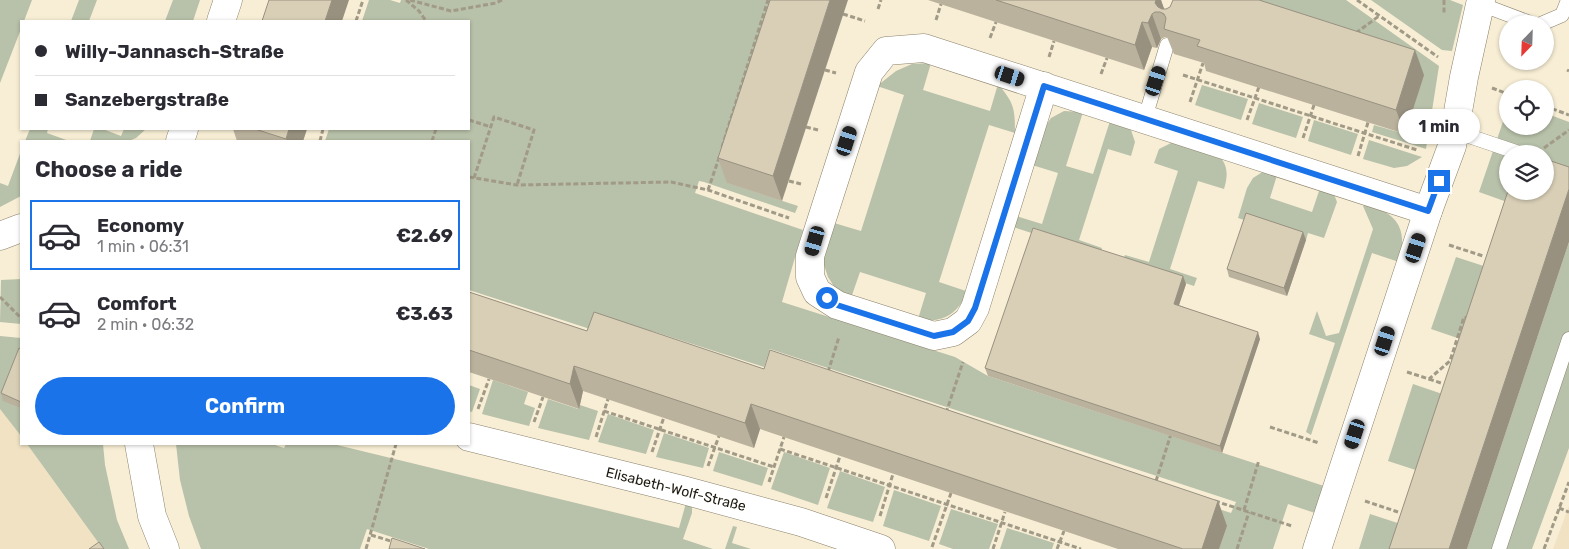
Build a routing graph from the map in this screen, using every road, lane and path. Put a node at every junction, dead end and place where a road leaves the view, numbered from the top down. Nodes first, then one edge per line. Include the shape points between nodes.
1 (228, 0) edge
2 (363, 0) edge
3 (408, 0) edge
4 (502, 0) edge
5 (768, 0) edge
6 (881, 0) edge
7 (1357, 0) edge
8 (1568, 0) edge
9 (1481, 2) edge
10 (941, 4) dead end
11 (878, 9) dead end
12 (843, 14) dead end
13 (1511, 15) edge
14 (1379, 16) junction
15 (1554, 18) edge
16 (221, 20) edge
17 (356, 20) edge
18 (425, 20) edge
19 (865, 21) dead end
20 (996, 22) dead end
21 (933, 27) dead end
22 (1355, 34) edge
23 (1054, 41) edge
24 (988, 44) dead end
25 (1168, 45) edge
26 (1107, 58) edge
27 (1445, 61) dead end
28 (1203, 63) edge
29 (1160, 68) junction
30 (1046, 74) junction
31 (1100, 79) dead end
32 (1198, 79) junction
33 (1260, 82) edge
34 (1488, 87) dead end
35 (1499, 91) edge
36 (1255, 98) junction
37 (1316, 100) edge
38 (1188, 107) dead end
39 (1554, 109) edge
40 (1569, 115) edge
41 (1310, 116) junction
42 (1370, 117) edge
43 (1144, 118) junction
44 (470, 120) edge
45 (1246, 126) dead end
46 (491, 127) junction
47 (1569, 130) edge
48 (1454, 131) junction
49 (1365, 133) junction
50 (1301, 144) dead end
51 (1548, 145) edge
52 (1499, 146) edge
53 (1420, 151) dead end
54 (1356, 161) dead end
55 (470, 177) edge
56 (474, 178) junction
57 (516, 185) junction
58 (708, 190) junction
59 (1428, 211) junction
60 (790, 218) dead end
61 (20, 228) edge
62 (0, 237) edge
63 (20, 242) edge
64 (1448, 245) dead end
65 (1483, 256) dead end
66 (0, 297) edge
67 (848, 308) junction
68 (20, 317) edge
69 (1471, 319) edge
70 (953, 332) junction
71 (1569, 339) edge
72 (1407, 372) dead end
73 (827, 375) edge
74 (489, 379) edge
75 (1429, 379) junction
76 (1441, 383) dead end
77 (543, 397) edge
78 (608, 399) edge
79 (604, 411) junction
80 (955, 416) edge
81 (664, 417) edge
82 (534, 422) dead end
83 (472, 427) edge
84 (1270, 427) dead end
85 (660, 429) junction
86 (1165, 432) edge
87 (719, 436) edge
88 (596, 437) dead end
89 (784, 437) edge
90 (139, 445) edge
91 (396, 445) edge
92 (1327, 445) dead end
93 (714, 447) junction
94 (780, 449) junction
95 (840, 456) edge
96 (649, 459) dead end
97 (1259, 460) dead end
98 (774, 467) junction
99 (836, 468) junction
100 (894, 474) edge
101 (705, 475) dead end
102 (1147, 478) edge
103 (1569, 482) edge
104 (768, 484) dead end
105 (890, 485) junction
106 (951, 493) edge
107 (1209, 499) edge
108 (1364, 501) dead end
109 (824, 502) dead end
110 (947, 504) junction
111 (1559, 508) junction
112 (1244, 510) junction
113 (1006, 512) edge
114 (1249, 512) junction
115 (1398, 512) dead end
116 (1569, 512) edge
117 (878, 520) dead end
118 (1002, 522) junction
119 (1064, 531) edge
120 (371, 535) junction
121 (1060, 542) junction
122 (1319, 542) edge
123 (400, 544) edge
124 (932, 547) dead end
125 (165, 549) edge
126 (366, 549) edge
127 (881, 549) edge
128 (993, 549) edge
129 (1057, 549) edge
130 (1081, 549) edge
131 (1237, 549) edge
132 (1499, 549) edge
133 (1544, 549) edge

1 - 16 street
2 - 17 path
3 - 4 path via 450,11
3 - 18 path
5 - 58 path
6 - 11 path
7 - 14 path
8 - 15 lane via 1562,15
9 - 13 lane
9 - 48 street
10 - 21 path
12 - 19 path
14 - 22 path
14 - 27 path
20 - 24 path
23 - 30 path
25 - 29 lane
26 - 31 path
28 - 32 path
29 - 32 path
29 - 43 lane
30 - 43 street
30 - 67 street via 924,48 886,51 869,72 810,256 810,276 817,292
30 - 70 street via 975,308 968,321
32 - 36 path
32 - 38 path
33 - 36 path
34 - 35 path
36 - 41 path
36 - 45 path
37 - 41 path
39 - 40 path
41 - 49 path
41 - 50 path
42 - 49 path
43 - 59 street
44 - 46 path
46 - 56 path
46 - 57 path via 494,118 534,130
47 - 51 path
48 - 52 lane
48 - 59 street via 1452,146
49 - 53 path
49 - 54 path
55 - 56 path
56 - 57 path
57 - 58 path via 671,182
58 - 60 path
59 - 122 street
61 - 62 street
62 - 63 street
64 - 65 path
66 - 68 path
67 - 70 street via 934,336
67 - 73 path
69 - 75 path via 1464,317 1450,361
70 - 80 path via 964,360 946,413
71 - 132 lane
72 - 75 path
74 - 83 path
75 - 76 path
77 - 82 path
78 - 79 path
79 - 85 path
79 - 88 path
81 - 85 path
83 - 127 street, Elisabeth-Wolf-Straße via 801,522
84 - 92 path
85 - 93 path
85 - 96 path
86 - 102 path via 1171,434 1156,481
87 - 93 path
89 - 94 path
90 - 125 street via 152,516
91 - 120 path
93 - 98 path
93 - 101 path
94 - 98 path
94 - 99 path
95 - 99 path
97 - 112 path
98 - 104 path
99 - 105 path
99 - 109 path
100 - 105 path
103 - 111 path
105 - 110 path
105 - 117 path
106 - 110 path
107 - 112 path
108 - 115 path
110 - 118 path
110 - 124 path
111 - 116 path
111 - 133 path
112 - 114 path
113 - 118 path
114 - 122 path
114 - 131 path
118 - 121 path
118 - 128 path
119 - 121 path
120 - 123 path
120 - 126 path
121 - 129 path
121 - 130 path

